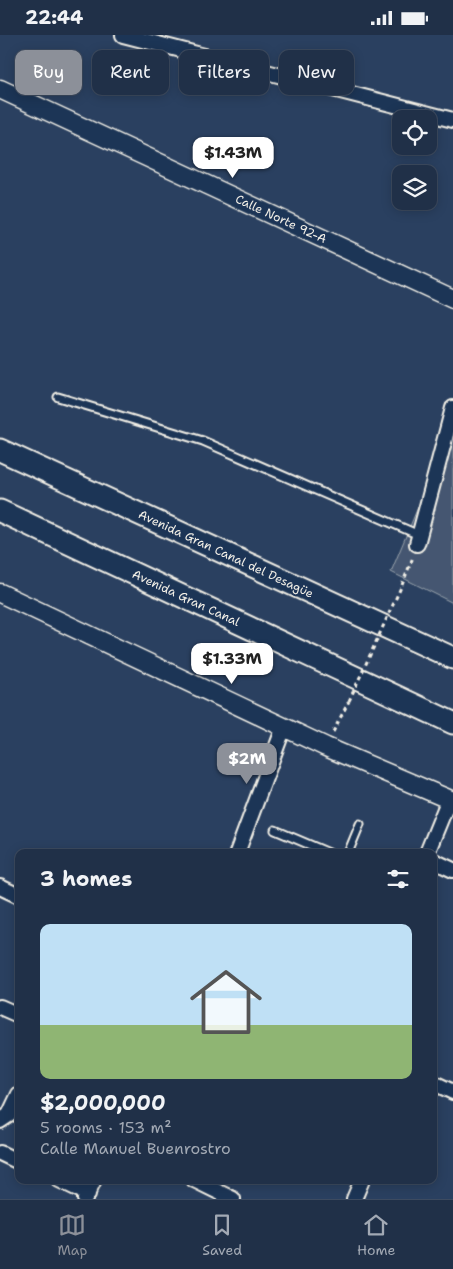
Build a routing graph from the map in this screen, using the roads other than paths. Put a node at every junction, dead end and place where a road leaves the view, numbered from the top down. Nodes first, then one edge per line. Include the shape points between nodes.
1 (124, 35) edge
2 (0, 89) edge
3 (453, 120) edge
4 (453, 299) edge
5 (58, 397) dead end
6 (453, 408) edge
7 (0, 450) edge
8 (0, 511) edge
9 (418, 540) joint
10 (0, 593) edge
11 (453, 658) edge
12 (453, 723) edge
13 (284, 727) junction
14 (451, 800) edge
15 (360, 824) dead end
16 (274, 829) dead end
17 (238, 849) edge
18 (320, 849) edge
19 (350, 849) edge
20 (429, 849) edge
21 (437, 862) edge
22 (453, 870) edge
23 (0, 887) edge
24 (15, 893) edge
25 (0, 1007) edge
26 (15, 1014) edge
27 (437, 1084) edge
28 (453, 1092) edge
29 (15, 1102) edge
30 (0, 1121) edge
31 (0, 1153) edge
32 (15, 1159) edge
33 (66, 1184) edge
34 (92, 1184) edge
35 (202, 1184) edge
36 (360, 1184) edge
37 (87, 1196) edge
38 (233, 1199) edge
39 (354, 1199) edge

1 - 3 street
2 - 4 street, Calle Norte 92-A
5 - 9 lane via 203,441
6 - 9 street
7 - 11 main road, Avenida Gran Canal del Desagüe
8 - 12 main road, Avenida Gran Canal
10 - 13 street
13 - 14 street
13 - 17 street
14 - 20 street
15 - 19 lane
16 - 18 lane
21 - 22 street
23 - 24 street
25 - 26 street
27 - 28 street
29 - 30 street via 9,1115
31 - 32 street
33 - 37 street
34 - 37 street
35 - 38 street
36 - 39 street

